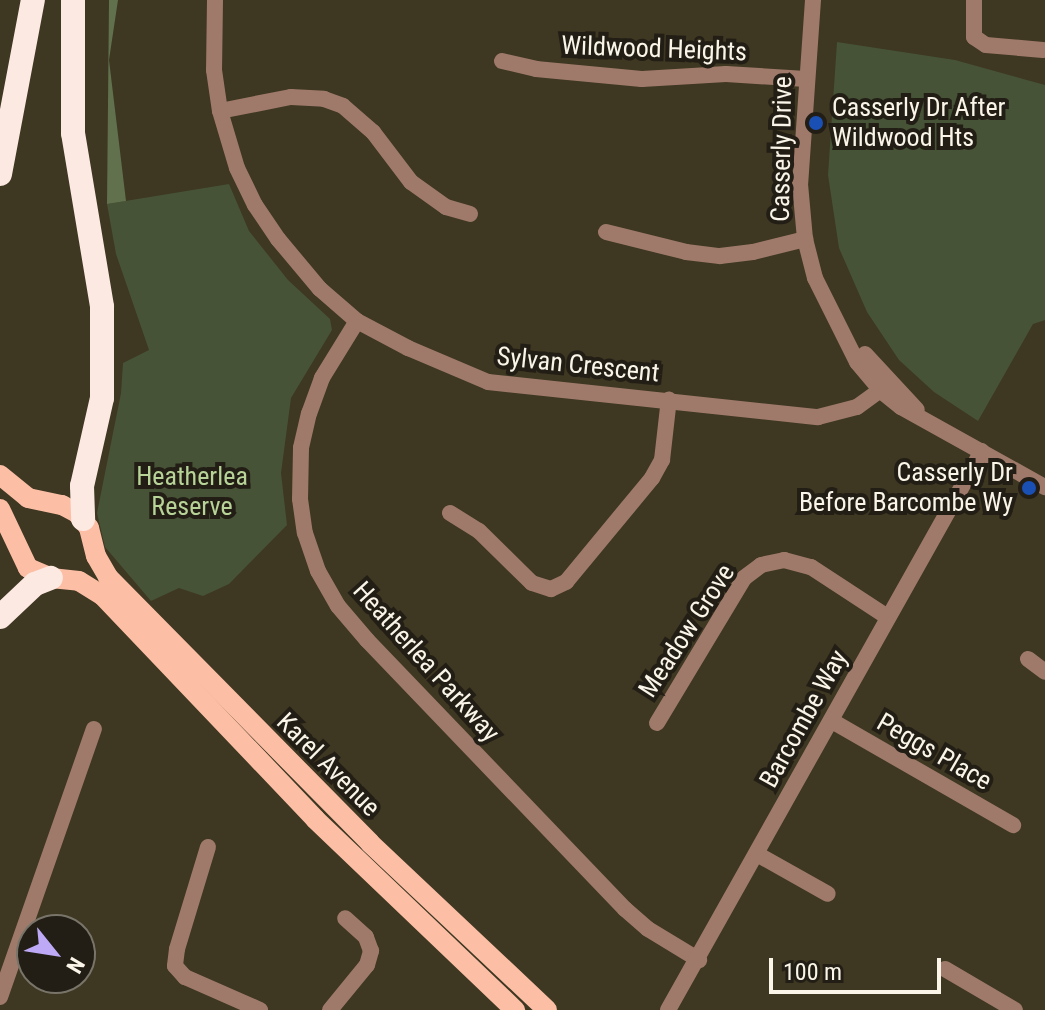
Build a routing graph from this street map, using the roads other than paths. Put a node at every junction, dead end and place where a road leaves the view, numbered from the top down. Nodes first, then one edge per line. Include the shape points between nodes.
1 (33, 0) edge
2 (73, 0) edge
3 (215, 0) edge
4 (813, 0) edge
5 (974, 0) edge
6 (1043, 50) dead end
7 (502, 61) dead end
8 (806, 79) junction
9 (220, 111) junction
10 (0, 174) edge
11 (470, 214) dead end
12 (606, 232) dead end
13 (805, 239) junction
14 (357, 321) junction
15 (881, 382) junction
16 (669, 399) junction
17 (982, 451) junction
18 (0, 475) edge
19 (1045, 487) edge
20 (0, 509) edge
21 (450, 513) dead end
22 (87, 530) junction
23 (55, 579) junction
24 (886, 616) junction
25 (0, 617) edge
26 (1028, 659) dead end
27 (1045, 672) edge
28 (832, 721) junction
29 (657, 723) dead end
30 (94, 729) dead end
31 (1013, 825) dead end
32 (208, 847) dead end
33 (757, 854) junction
34 (828, 894) dead end
35 (345, 918) dead end
36 (461, 930) junction
37 (699, 960) junction
38 (945, 969) dead end
39 (0, 997) edge
40 (509, 1005) edge
41 (260, 1010) edge
42 (330, 1010) edge
43 (547, 1010) edge
44 (668, 1010) edge
45 (1015, 1010) edge

1 - 10 highway
2 - 22 highway via 73,133 102,307 102,398 82,486
3 - 9 street, Sylvan Crescent via 214,70
4 - 8 street, Casserly Drive
5 - 6 street via 974,37 986,45
7 - 8 street, Wildwood Heights via 642,79 726,74
8 - 13 street, Casserly Drive via 800,184
9 - 11 street via 291,97 343,106 373,132 411,182 446,207
9 - 14 street, Sylvan Crescent via 255,205 320,289
12 - 13 street via 720,256
13 - 15 street, Casserly Drive via 815,278 845,339
14 - 16 street, Sylvan Crescent via 488,382
14 - 37 street, Heatherlea Parkway via 322,378 301,448 300,499 318,571 367,640 625,909
15 - 16 street, Sylvan Crescent via 836,414 818,417
15 - 17 street, Casserly Drive via 923,417
16 - 21 street via 662,460 652,478 566,582 551,589 532,583 479,531
17 - 19 street, Casserly Drive
17 - 24 street, Barcombe Way
18 - 22 main road via 28,498 62,505
20 - 23 main road, Karel Avenue via 21,558 34,573
22 - 23 main road via 80,564
22 - 36 main road, Karel Avenue via 108,577
23 - 25 highway via 35,584
23 - 40 main road, Karel Avenue via 79,581 103,596 315,819
24 - 28 street, Barcombe Way
24 - 29 street, Meadow Grove via 811,567 784,560 761,565 744,578
26 - 27 street
28 - 31 street, Peggs Place
28 - 33 street, Barcombe Way
30 - 39 street
32 - 41 street via 175,966 185,977
33 - 34 street
33 - 37 street, Barcombe Way
35 - 42 street via 366,937 371,951 367,965
36 - 40 main road via 453,940 494,979
36 - 43 main road, Karel Avenue
37 - 44 street, Barcombe Way
38 - 45 street

